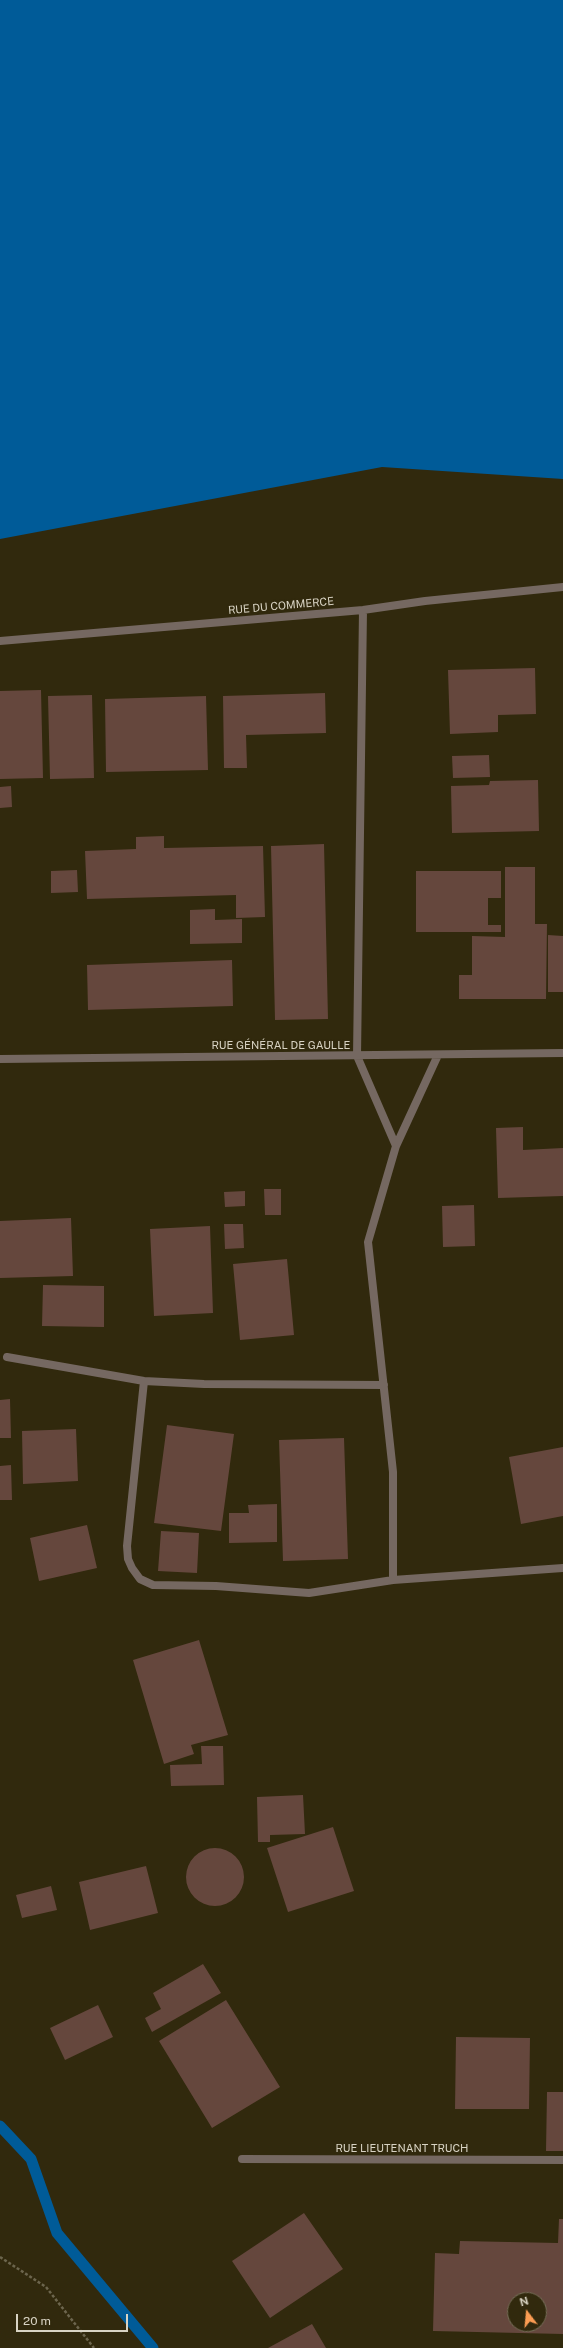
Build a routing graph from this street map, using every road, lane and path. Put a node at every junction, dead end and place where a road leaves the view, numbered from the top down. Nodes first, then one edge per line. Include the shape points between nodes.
1 (563, 587) edge
2 (363, 610) junction
3 (0, 641) edge
4 (563, 1053) edge
5 (438, 1055) junction
6 (357, 1056) junction
7 (0, 1059) edge
8 (396, 1146) junction
9 (7, 1357) dead end
10 (144, 1381) junction
11 (384, 1385) junction
12 (563, 1568) edge
13 (393, 1580) junction
14 (242, 2159) dead end
15 (563, 2160) edge
16 (0, 2257) edge
17 (94, 2348) edge

1 - 2 street, RUE DU COMMERCE
2 - 3 street, RUE DU COMMERCE
2 - 6 street
4 - 5 street, RUE GÉNÉRAL DE GAULLE
5 - 6 street, RUE GÉNÉRAL DE GAULLE
5 - 8 street
6 - 7 street, RUE GÉNÉRAL DE GAULLE
6 - 8 street
8 - 11 street via 368,1242
9 - 10 street
10 - 11 street
10 - 13 street via 127,1546 128,1559 140,1579 153,1585 216,1586 310,1593
11 - 13 street via 393,1472
12 - 13 street
14 - 15 street, RUE LIEUTENANT TRUCH
16 - 17 path via 46,2287

